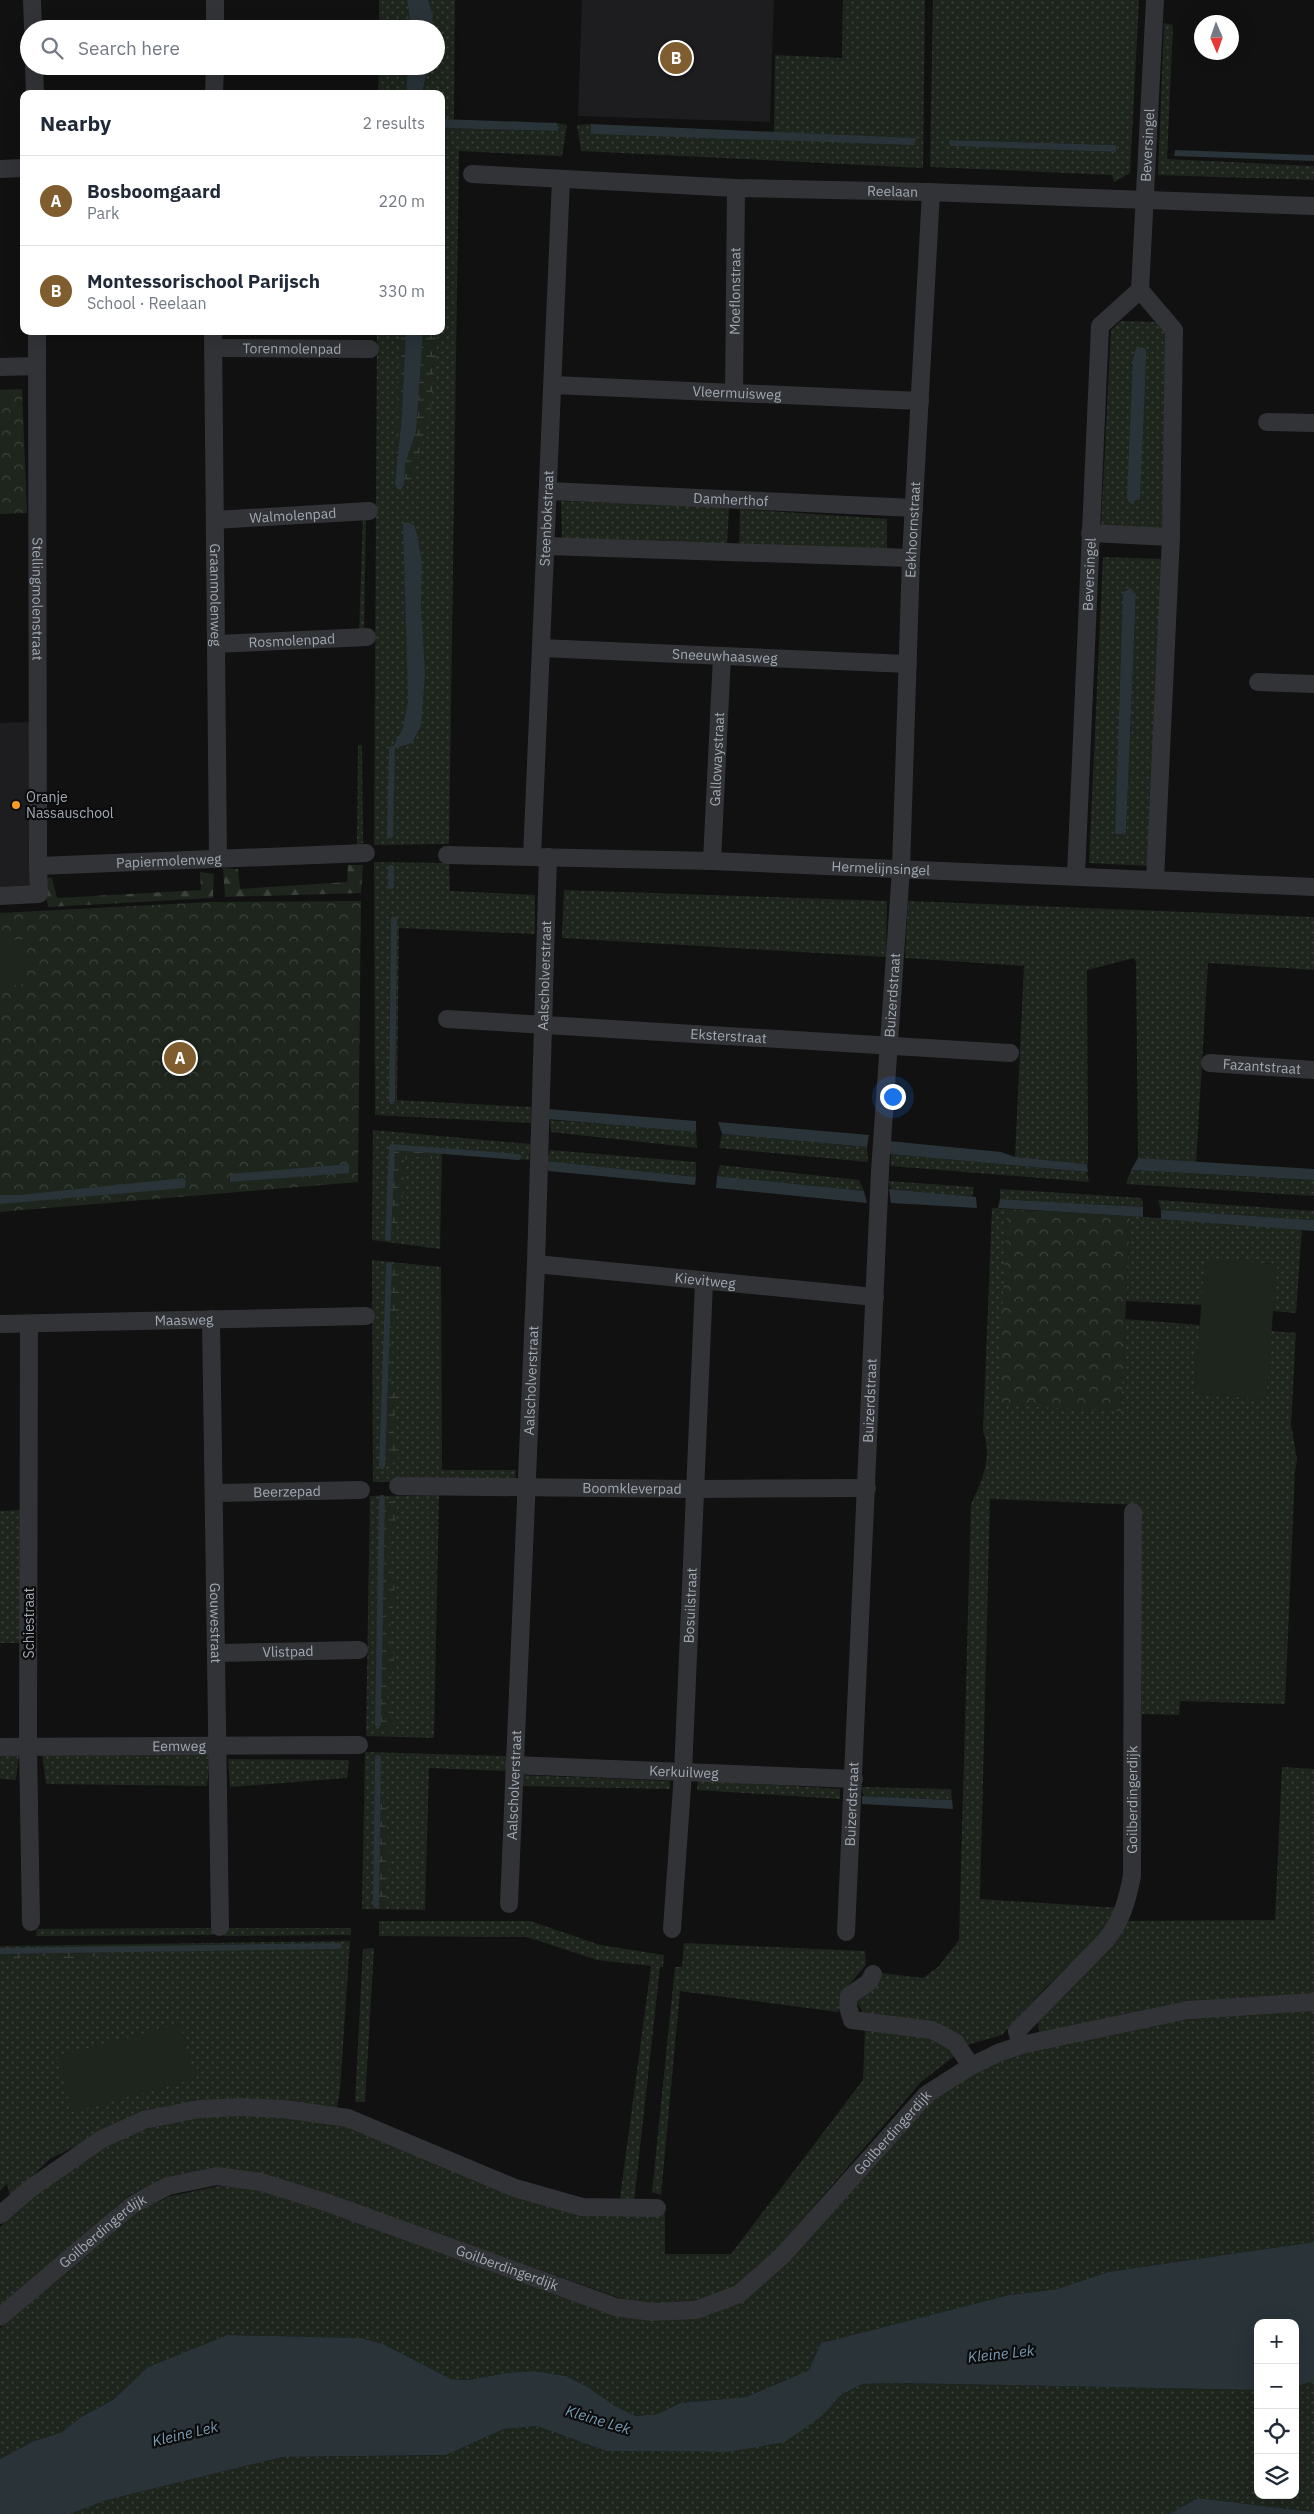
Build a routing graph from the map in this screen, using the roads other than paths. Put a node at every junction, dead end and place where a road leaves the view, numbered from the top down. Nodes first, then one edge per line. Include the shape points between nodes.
1 (32, 0) edge
2 (215, 0) edge
3 (1155, 0) edge
4 (32, 20) edge
5 (215, 20) edge
6 (34, 75) edge
7 (214, 75) edge
8 (34, 90) edge
9 (214, 90) edge
10 (20, 168) edge
11 (0, 170) edge
12 (472, 174) dead end
13 (561, 179) junction
14 (736, 188) junction
15 (931, 192) junction
16 (1144, 200) junction
17 (1314, 206) edge
18 (1140, 290) junction
19 (37, 335) edge
20 (214, 340) edge
21 (370, 349) dead end
22 (37, 366) junction
23 (0, 367) edge
24 (553, 385) junction
25 (734, 393) junction
26 (920, 401) junction
27 (1268, 422) dead end
28 (1314, 423) edge
29 (549, 491) junction
30 (914, 508) junction
31 (369, 511) dead end
32 (215, 520) junction
33 (1090, 533) junction
34 (1171, 537) junction
35 (546, 546) junction
36 (911, 558) junction
37 (368, 637) dead end
38 (216, 644) junction
39 (541, 648) junction
40 (722, 656) junction
41 (908, 664) junction
42 (1258, 682) dead end
43 (1314, 684) edge
44 (366, 853) dead end
45 (447, 856) dead end
46 (218, 857) junction
47 (540, 857) junction
48 (712, 861) junction
49 (38, 866) junction
50 (901, 869) junction
51 (1076, 875) junction
52 (1155, 880) junction
53 (1314, 887) edge
54 (0, 896) edge
55 (447, 1019) dead end
56 (542, 1024) junction
57 (888, 1046) junction
58 (1010, 1053) dead end
59 (1210, 1063) dead end
60 (1314, 1070) edge
61 (536, 1264) junction
62 (704, 1282) junction
63 (875, 1297) junction
64 (366, 1316) dead end
65 (211, 1319) junction
66 (0, 1324) edge
67 (29, 1324) junction
68 (398, 1486) dead end
69 (526, 1487) junction
70 (867, 1488) junction
71 (695, 1489) junction
72 (360, 1490) dead end
73 (215, 1493) junction
74 (1133, 1512) dead end
75 (359, 1650) dead end
76 (217, 1653) junction
77 (359, 1744) dead end
78 (218, 1746) junction
79 (0, 1747) edge
80 (28, 1747) junction
81 (514, 1765) junction
82 (683, 1772) junction
83 (854, 1780) junction
84 (510, 1904) dead end
85 (31, 1922) dead end
86 (220, 1926) dead end
87 (672, 1929) dead end
88 (846, 1932) dead end
89 (873, 1974) dead end
90 (1314, 2002) edge
91 (1021, 2045) junction
92 (971, 2066) junction
93 (657, 2208) dead end
94 (0, 2215) edge
95 (0, 2317) edge

1 - 4 street
2 - 5 street
3 - 16 street, Beversingel
6 - 8 street
7 - 9 street
10 - 11 street
12 - 13 street, Reelaan
13 - 14 street, Reelaan
13 - 24 street, Steenbokstraat
14 - 15 street, Reelaan
14 - 25 street, Moeflonstraat
15 - 16 street, Reelaan
15 - 26 street, Eekhoornstraat
16 - 17 street, Reelaan
16 - 18 street, Beversingel
18 - 33 street, Beversingel via 1100,326
18 - 34 street via 1174,330
19 - 22 street, Stellingmolenstraat
20 - 21 street, Torenmolenpad
20 - 32 street, Graanmolenweg
22 - 23 street
22 - 49 street, Stellingmolenstraat
24 - 25 street, Vleermuisweg
24 - 29 street, Steenbokstraat
25 - 26 street, Vleermuisweg
26 - 30 street, Eekhoornstraat
27 - 28 street
29 - 30 street, Damherthof
29 - 35 street, Steenbokstraat
30 - 36 street, Eekhoornstraat
31 - 32 street, Walmolenpad
32 - 38 street, Graanmolenweg
33 - 34 street
33 - 51 street, Beversingel
34 - 52 street
35 - 36 street
35 - 39 street, Steenbokstraat
36 - 41 street, Eekhoornstraat
37 - 38 street, Rosmolenpad
38 - 46 street, Graanmolenweg
39 - 40 street, Sneeuwhaasweg
39 - 47 street, Steenbokstraat
40 - 41 street, Sneeuwhaasweg
40 - 48 street, Gallowaystraat
41 - 50 street, Eekhoornstraat
42 - 43 street
44 - 46 street, Papiermolenweg
45 - 47 street, Hermelijnsingel
46 - 49 street, Papiermolenweg
47 - 48 street, Hermelijnsingel
47 - 56 street, Aalscholverstraat
48 - 50 street, Hermelijnsingel
49 - 54 street via 39,894
50 - 51 street, Hermelijnsingel
50 - 57 street, Buizerdstraat
51 - 52 street, Hermelijnsingel
52 - 53 street, Hermelijnsingel
55 - 56 street, Eksterstraat
56 - 57 street, Eksterstraat
56 - 61 street, Aalscholverstraat
57 - 58 street, Eksterstraat
57 - 63 street, Buizerdstraat
59 - 60 street, Fazantstraat
61 - 62 street, Kievitweg
61 - 69 street, Aalscholverstraat
62 - 63 street, Kievitweg
62 - 71 street, Bosuilstraat
63 - 70 street, Buizerdstraat
64 - 65 street, Maasweg
65 - 67 street, Maasweg
65 - 73 street, Gouwestraat
66 - 67 street, Maasweg
67 - 80 street, Schiestraat
68 - 69 street, Boomkleverpad
69 - 71 street, Boomkleverpad
69 - 81 street, Aalscholverstraat
70 - 71 street, Boomkleverpad
70 - 83 street, Buizerdstraat
71 - 82 street, Bosuilstraat
72 - 73 street, Beerzepad
73 - 76 street, Gouwestraat
74 - 91 street, Goilberdingerdijk via 1132,1876 1127,1906 1106,1940 1017,2031
75 - 76 street, Vlistpad
76 - 78 street, Gouwestraat
77 - 78 street, Eemweg
78 - 80 street, Eemweg
78 - 86 street, Gouwestraat
79 - 80 street, Eemweg
80 - 85 street, Schiestraat
81 - 82 street, Kerkuilweg
81 - 84 street, Aalscholverstraat
82 - 83 street, Kerkuilweg
82 - 87 street, Bosuilstraat
83 - 88 street, Buizerdstraat
89 - 92 street via 869,1982 849,1996 852,2020 932,2030 955,2042
90 - 91 street, Goilberdingerdijk via 1188,2010
91 - 92 street, Goilberdingerdijk
92 - 95 street, Goilberdingerdijk via 927,2094 782,2256 739,2294 696,2310 652,2312 616,2307 328,2203 261,2182 217,2176 168,2186 132,2204
93 - 94 street via 582,2207 514,2188 348,2118 241,2107 199,2109 144,2120 102,2139 31,2188

